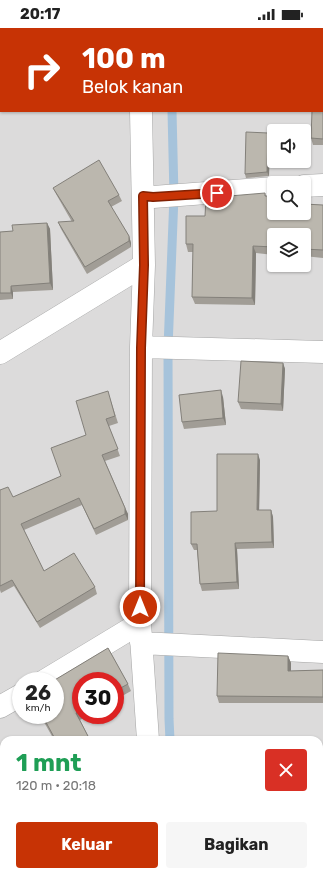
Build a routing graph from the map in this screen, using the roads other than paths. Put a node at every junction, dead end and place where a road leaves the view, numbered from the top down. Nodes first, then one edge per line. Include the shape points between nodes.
1 (141, 112) edge
2 (323, 185) edge
3 (311, 186) edge
4 (267, 188) edge
5 (154, 196) junction
6 (144, 265) junction
7 (150, 347) junction
8 (323, 352) edge
9 (0, 353) edge
10 (151, 639) junction
11 (323, 652) edge
12 (64, 673) edge
13 (12, 701) edge
14 (0, 708) edge
15 (148, 736) edge

1 - 5 street
2 - 3 street
4 - 5 street
5 - 6 street
6 - 7 street
6 - 9 street
7 - 8 street
7 - 10 street
10 - 11 street
10 - 12 street
10 - 15 street
13 - 14 street

